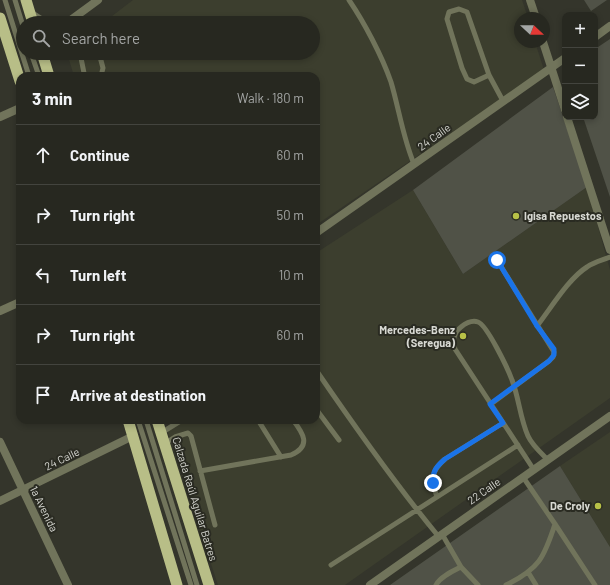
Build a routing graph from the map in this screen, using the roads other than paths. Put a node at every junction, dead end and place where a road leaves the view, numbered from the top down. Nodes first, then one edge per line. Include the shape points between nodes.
1 (5, 0) edge
2 (15, 0) edge
3 (26, 0) edge
4 (98, 0) edge
5 (349, 0) edge
6 (530, 0) edge
7 (534, 12) edge
8 (20, 16) edge
9 (30, 16) edge
10 (81, 16) edge
11 (0, 18) edge
12 (610, 26) edge
13 (16, 35) edge
14 (598, 35) edge
15 (545, 48) edge
16 (24, 60) edge
17 (33, 60) edge
18 (44, 60) edge
19 (81, 60) edge
20 (101, 60) edge
21 (562, 60) edge
22 (551, 68) junction
23 (17, 72) edge
24 (28, 72) edge
25 (38, 72) edge
26 (48, 72) edge
27 (84, 72) edge
28 (102, 72) edge
29 (489, 75) junction
30 (503, 101) junction
31 (562, 101) edge
32 (16, 110) edge
33 (0, 117) edge
34 (568, 120) edge
35 (414, 164) junction
36 (320, 230) edge
37 (610, 250) edge
38 (610, 257) edge
39 (497, 260) dead end
40 (16, 304) edge
41 (0, 311) edge
42 (537, 326) junction
43 (320, 376) edge
44 (514, 387) junction
45 (490, 404) junction
46 (320, 414) edge
47 (610, 416) edge
48 (503, 423) junction
49 (129, 424) edge
50 (139, 424) edge
51 (147, 424) edge
52 (158, 424) edge
53 (176, 424) edge
54 (260, 424) edge
55 (296, 424) edge
56 (161, 433) junction
57 (133, 436) junction
58 (339, 440) dead end
59 (0, 442) edge
60 (164, 444) junction
61 (518, 445) junction
62 (281, 457) junction
63 (548, 460) junction
64 (534, 470) junction
65 (200, 471) junction
66 (522, 477) junction
67 (23, 490) junction
68 (437, 497) junction
69 (0, 501) edge
70 (417, 510) junction
71 (555, 524) junction
72 (215, 525) dead end
73 (440, 535) junction
74 (332, 565) dead end
75 (461, 566) junction
76 (528, 572) junction
77 (68, 585) edge
78 (177, 585) edge
79 (191, 585) edge
80 (197, 585) edge
81 (208, 585) edge
82 (370, 585) edge
83 (436, 585) edge
84 (478, 585) edge
85 (506, 585) edge
86 (536, 585) edge
87 (595, 585) edge

1 - 13 lane
2 - 8 lane
3 - 9 highway
4 - 10 street
5 - 35 lane via 381,56
6 - 7 street
11 - 23 highway
12 - 14 street
15 - 22 street
16 - 24 lane
17 - 25 lane
18 - 26 highway
19 - 27 lane
20 - 28 lane
21 - 22 street, 24 Calle
22 - 30 street, 24 Calle
22 - 31 street
29 - 29 lane via 467,12 459,9 449,12 447,19 467,79 474,82
29 - 30 lane
30 - 35 street, 24 Calle
32 - 33 street
34 - 37 street
35 - 36 street, 24 Calle
38 - 42 lane via 588,266 580,273
39 - 42 lane
40 - 41 street
42 - 44 lane via 554,349 554,355
43 - 70 lane
44 - 45 lane
44 - 45 lane via 489,334 482,325 478,322 465,324 454,335 455,349
44 - 63 lane via 528,437
45 - 48 lane
46 - 58 lane
47 - 63 street, 22 Calle
48 - 61 lane
48 - 68 lane via 437,466 432,476
49 - 57 highway
50 - 79 lane
51 - 80 lane
52 - 56 highway, Calzada Raúl Aguilar Batres
53 - 56 lane
54 - 62 lane
55 - 62 lane via 302,432 304,444 298,452
56 - 60 highway, Calzada Raúl Aguilar Batres
57 - 67 street, 24 Calle
57 - 78 highway
59 - 67 street, 1a Avenida
60 - 65 lane via 188,433
60 - 81 highway, Calzada Raúl Aguilar Batres
61 - 64 lane
61 - 68 lane
62 - 65 lane
63 - 64 street, 22 Calle
64 - 66 street, 22 Calle
65 - 72 lane
66 - 71 lane
66 - 73 street, 22 Calle
67 - 69 street, 24 Calle
67 - 77 street, 1a Avenida
68 - 70 lane
70 - 73 lane
70 - 74 lane
71 - 76 lane via 543,557
71 - 87 lane
73 - 75 lane
73 - 82 street, 22 Calle
75 - 83 lane
75 - 84 lane
76 - 85 lane
76 - 86 lane

